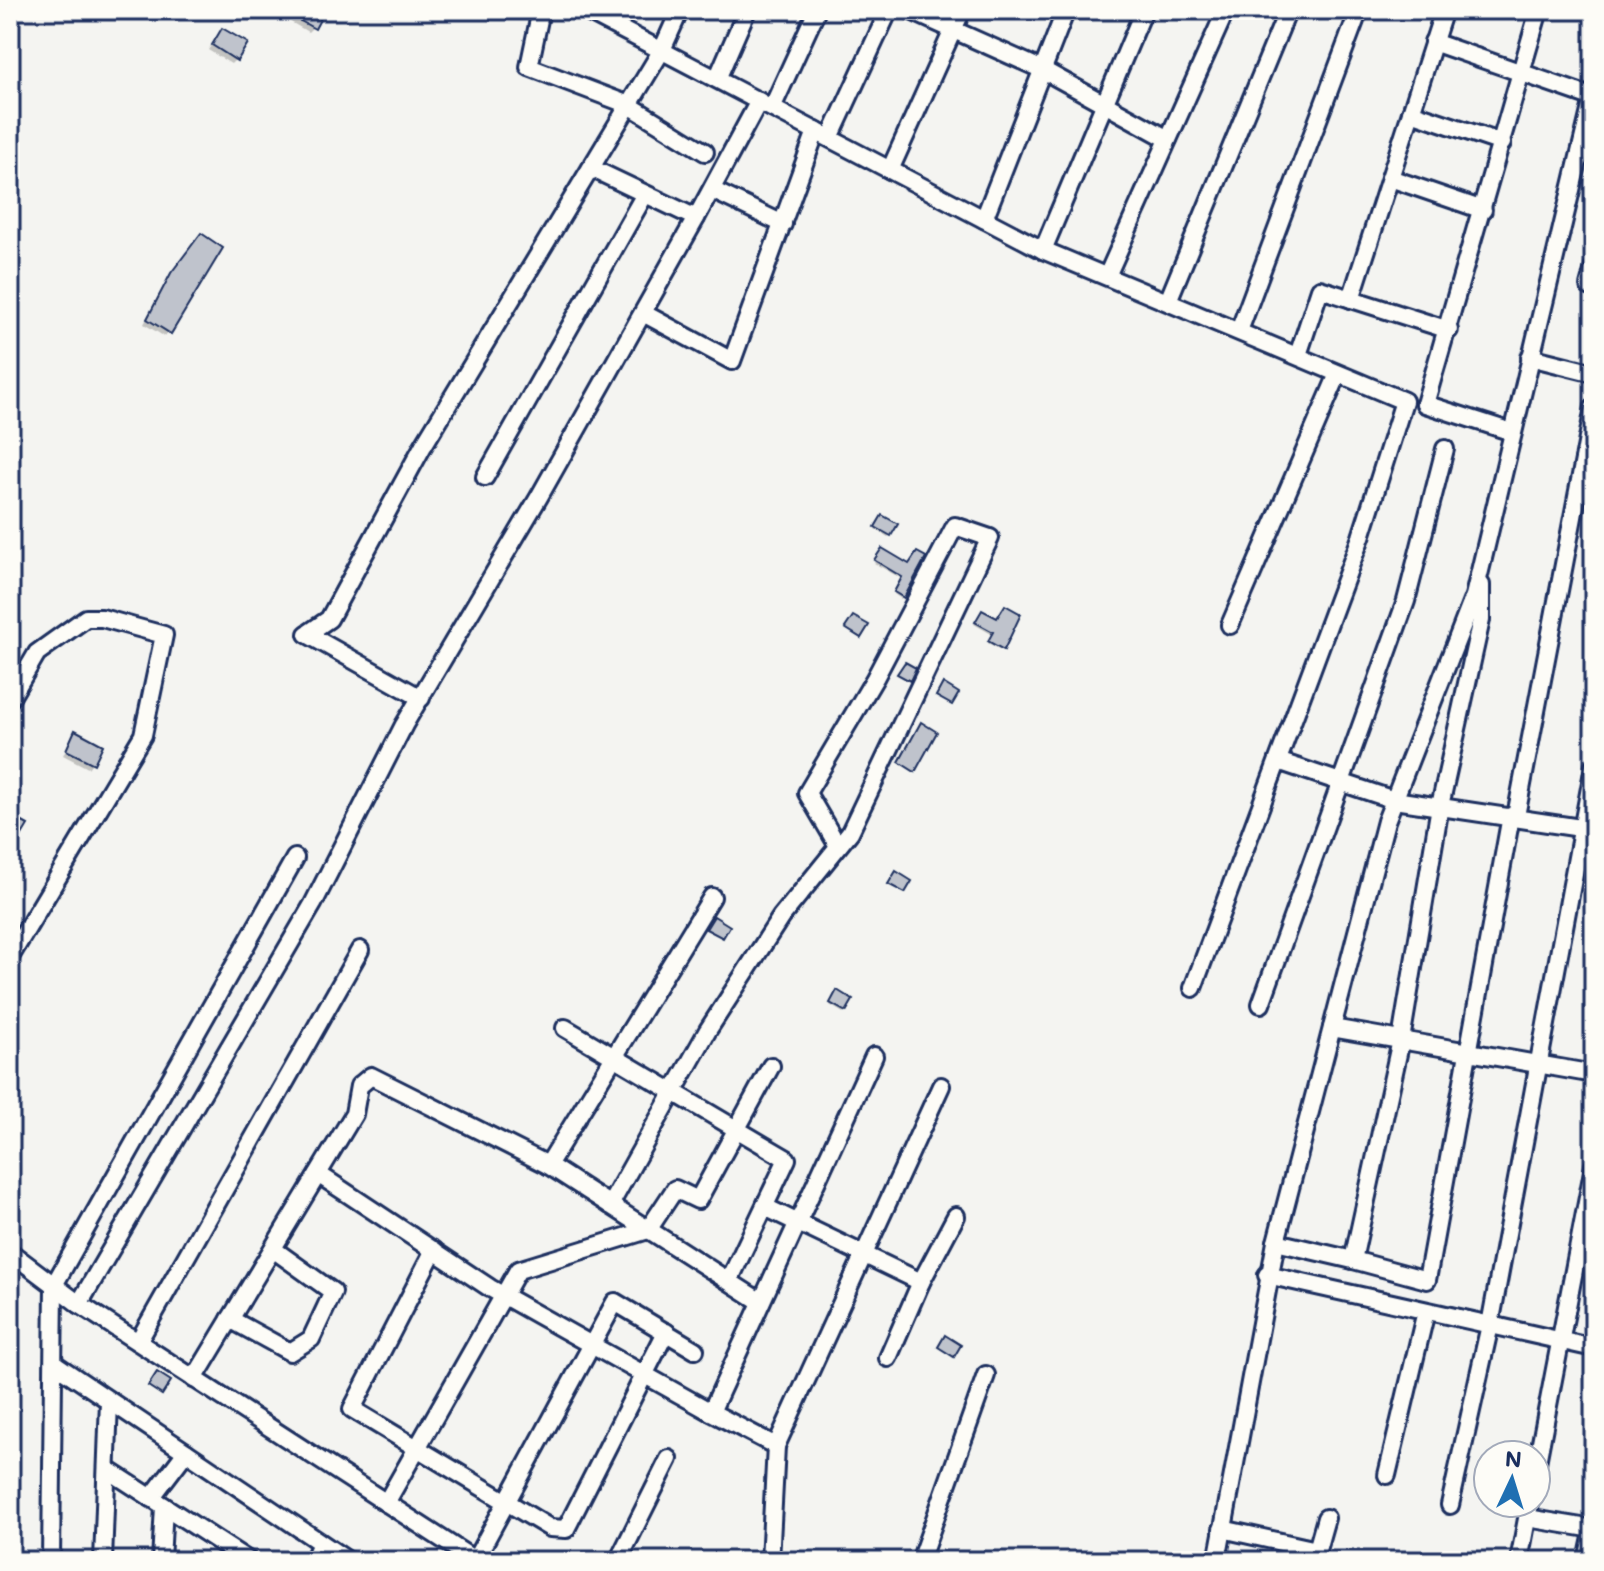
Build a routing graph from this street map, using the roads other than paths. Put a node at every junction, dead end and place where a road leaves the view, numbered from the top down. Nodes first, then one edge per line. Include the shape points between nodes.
1 (541, 10) edge
2 (584, 10) edge
3 (680, 10) edge
4 (747, 10) edge
5 (817, 10) edge
6 (889, 10) edge
7 (909, 10) edge
8 (962, 10) edge
9 (1066, 10) edge
10 (1144, 10) edge
11 (1226, 10) edge
12 (1288, 10) edge
13 (1359, 10) edge
14 (1444, 10) edge
15 (1539, 10) edge
16 (602, 14) edge
17 (953, 30) junction
18 (1433, 42) junction
19 (662, 50) junction
20 (1043, 70) junction
21 (1522, 70) junction
22 (717, 79) junction
23 (1594, 97) edge
24 (1105, 104) junction
25 (629, 105) junction
26 (766, 105) junction
27 (1411, 112) junction
28 (823, 135) junction
29 (1168, 139) junction
30 (1502, 143) junction
31 (705, 152) dead end
32 (591, 168) junction
33 (890, 170) junction
34 (1390, 178) junction
35 (712, 190) junction
36 (645, 194) junction
37 (1483, 210) junction
38 (696, 218) junction
39 (984, 219) junction
40 (783, 224) junction
41 (1043, 250) junction
42 (1594, 267) edge
43 (1107, 276) junction
44 (1594, 288) edge
45 (1351, 299) junction
46 (1168, 301) junction
47 (643, 313) junction
48 (1449, 330) junction
49 (1239, 331) junction
50 (1298, 355) junction
51 (1530, 357) junction
52 (1594, 373) edge
53 (1338, 374) junction
54 (1594, 407) edge
55 (1512, 432) junction
56 (1445, 449) dead end
57 (485, 477) dead end
58 (1482, 561) junction
59 (1230, 625) dead end
60 (421, 698) junction
61 (10, 699) edge
62 (1278, 761) junction
63 (1594, 766) edge
64 (1340, 782) junction
65 (1394, 800) junction
66 (1440, 806) junction
67 (1513, 816) junction
68 (1588, 829) edge
69 (838, 846) junction
70 (295, 858) dead end
71 (712, 897) dead end
72 (360, 950) dead end
73 (10, 957) edge
74 (1193, 988) dead end
75 (1261, 1004) dead end
76 (565, 1028) dead end
77 (1332, 1028) junction
78 (1401, 1040) junction
79 (1469, 1052) junction
80 (874, 1056) dead end
81 (614, 1057) junction
82 (1539, 1065) junction
83 (771, 1066) dead end
84 (1594, 1074) edge
85 (941, 1086) dead end
86 (674, 1092) junction
87 (735, 1129) junction
88 (548, 1165) junction
89 (1594, 1166) edge
90 (318, 1174) junction
91 (610, 1205) junction
92 (765, 1207) junction
93 (956, 1216) dead end
94 (798, 1221) junction
95 (648, 1230) junction
96 (1276, 1242) junction
97 (273, 1249) junction
98 (434, 1250) junction
99 (10, 1252) edge
100 (865, 1252) junction
101 (1353, 1260) junction
102 (1267, 1275) junction
103 (729, 1281) junction
104 (921, 1282) junction
105 (54, 1285) junction
106 (502, 1294) junction
107 (761, 1302) junction
108 (79, 1304) junction
109 (1426, 1311) junction
110 (230, 1319) junction
111 (1490, 1325) junction
112 (666, 1332) junction
113 (1560, 1341) junction
114 (138, 1342) junction
115 (593, 1347) junction
116 (1594, 1348) edge
117 (695, 1350) dead end
118 (888, 1358) dead end
119 (55, 1364) junction
120 (644, 1375) junction
121 (986, 1375) dead end
122 (194, 1379) junction
123 (109, 1401) junction
124 (711, 1412) junction
125 (1541, 1439) edge
126 (776, 1446) junction
127 (416, 1449) junction
128 (186, 1452) junction
129 (669, 1459) dead end
130 (107, 1469) junction
131 (1387, 1475) dead end
132 (158, 1502) junction
133 (386, 1503) junction
134 (507, 1503) junction
135 (1450, 1505) dead end
136 (1552, 1517) edge
137 (1326, 1518) dead end
138 (1526, 1519) edge
139 (1594, 1528) edge
140 (1222, 1529) junction
141 (321, 1543) junction
142 (245, 1560) edge
143 (51, 1561) edge
144 (103, 1561) edge
145 (161, 1561) edge
146 (313, 1561) edge
147 (348, 1561) edge
148 (476, 1561) edge
149 (618, 1561) edge
150 (770, 1561) edge
151 (920, 1561) edge
152 (1217, 1561) edge
153 (1519, 1561) edge
154 (1587, 1561) edge

1 - 25 street via 529,67
2 - 16 street
3 - 19 street
4 - 22 street
5 - 26 street
6 - 28 street
7 - 17 street
8 - 17 street
9 - 20 street
10 - 24 street
11 - 29 street
12 - 46 street
13 - 49 street
14 - 18 street
15 - 21 street
16 - 19 street
17 - 20 street
17 - 33 street
18 - 21 street
18 - 27 street
19 - 22 street
19 - 25 street
20 - 24 street
20 - 39 street
21 - 23 street
21 - 30 street
22 - 26 street
23 - 51 street
24 - 29 street
24 - 41 street
25 - 31 street
25 - 32 street
26 - 28 street
26 - 35 street
27 - 30 street
27 - 34 street
28 - 33 street
28 - 40 street
29 - 43 street
30 - 37 street
32 - 36 street
32 - 60 street via 423,446 329,619 307,634
33 - 39 street
34 - 37 street
34 - 45 street
35 - 38 street
35 - 40 street
36 - 38 street
36 - 57 street
37 - 48 street
38 - 47 street
39 - 41 street
40 - 47 street via 732,361
41 - 43 street
42 - 44 street via 1589,286
43 - 46 street
45 - 48 street
45 - 50 street via 1320,289
46 - 49 street
47 - 60 street
48 - 55 street via 1425,404
49 - 50 street
50 - 53 street
51 - 52 street
51 - 55 street
53 - 59 street
53 - 62 street via 1404,401 1361,537
54 - 67 street
55 - 58 street
56 - 64 street via 1406,601
58 - 65 street via 1474,596
58 - 66 street via 1481,620
60 - 108 street via 313,904
61 - 73 street via 37,653 86,618 164,635 143,735
62 - 64 street
62 - 74 street
63 - 68 street
64 - 65 street
64 - 75 street
65 - 66 street
65 - 77 street
66 - 67 street
66 - 78 street
67 - 68 street
67 - 79 street
68 - 82 street
69 - 69 street via 850,832 990,538 955,526 807,793
69 - 86 street via 781,917
70 - 105 street
71 - 81 street
72 - 114 street
76 - 81 street
77 - 78 street
77 - 96 street
78 - 79 street
78 - 101 street
79 - 82 street
79 - 101 street via 1427,1280
80 - 94 street
81 - 86 street
81 - 88 street
82 - 84 street
82 - 111 street
83 - 87 street
85 - 100 street
86 - 87 street
86 - 91 street
87 - 92 street via 787,1159
87 - 95 street via 698,1200 675,1189
88 - 90 street via 371,1076 359,1086 354,1114
88 - 91 street
89 - 113 street
90 - 97 street
90 - 98 street
91 - 95 street
92 - 94 street
92 - 103 street
93 - 104 street
94 - 100 street
94 - 107 street
95 - 103 street
95 - 106 street via 518,1270
96 - 101 street
96 - 102 street
97 - 110 street
97 - 110 street via 333,1292 311,1339 290,1352
98 - 106 street
98 - 127 street via 352,1409
99 - 105 street
100 - 104 street
100 - 126 street
102 - 109 street
102 - 140 street
103 - 107 street
104 - 118 street
105 - 108 street
105 - 119 street
106 - 115 street
106 - 127 street
107 - 124 street
108 - 114 street
109 - 111 street
109 - 131 street
110 - 122 street
111 - 113 street
111 - 135 street
112 - 115 street via 615,1302
112 - 117 street
112 - 120 street
113 - 116 street
113 - 125 street
114 - 122 street
115 - 120 street
115 - 134 street
119 - 123 street
119 - 143 street
120 - 124 street
120 - 134 street via 566,1529 550,1528
121 - 151 street
122 - 133 street
123 - 128 street
123 - 130 street
124 - 126 street
126 - 150 street
127 - 133 street
127 - 134 street
128 - 132 street
128 - 141 street
129 - 149 street
130 - 132 street
130 - 144 street
132 - 142 street
132 - 145 street
133 - 148 street
134 - 148 street
136 - 139 street
137 - 140 street via 1317,1550
138 - 153 street
139 - 154 street
140 - 152 street
141 - 146 street
141 - 147 street

